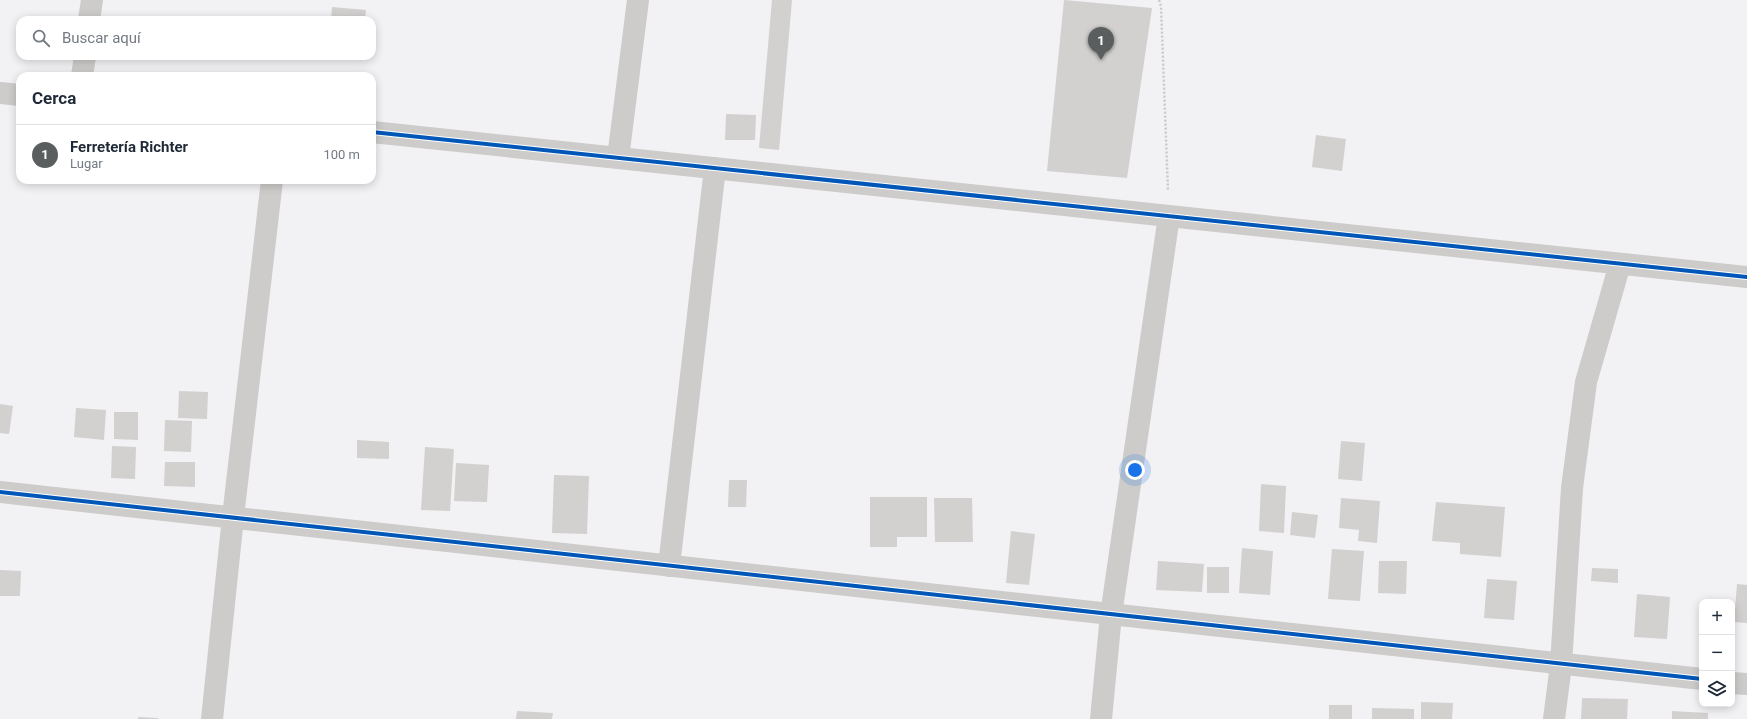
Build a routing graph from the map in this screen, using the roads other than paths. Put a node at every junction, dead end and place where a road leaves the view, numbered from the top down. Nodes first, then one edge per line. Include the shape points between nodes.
1 (92, 0) edge
2 (638, 0) edge
3 (90, 16) edge
4 (84, 60) edge
5 (82, 72) edge
6 (0, 92) edge
7 (16, 94) edge
8 (376, 132) edge
9 (618, 158) junction
10 (715, 168) junction
11 (272, 184) edge
12 (1168, 216) junction
13 (1620, 264) junction
14 (1747, 277) edge
15 (0, 492) edge
16 (233, 518) junction
17 (669, 566) junction
18 (1111, 615) junction
19 (1560, 665) junction
20 (1699, 679) edge
21 (1735, 682) edge
22 (1747, 684) edge
23 (212, 719) edge
24 (1101, 719) edge
25 (1554, 719) edge

1 - 3 street
2 - 9 street
4 - 5 street
6 - 7 street
8 - 9 street
9 - 10 street
10 - 12 street
10 - 17 street
11 - 16 street
12 - 13 street
12 - 18 street
13 - 14 street
13 - 19 street via 1586,382 1572,488
15 - 16 street
16 - 17 street
16 - 23 street
17 - 18 street
18 - 19 street
18 - 24 street
19 - 20 street
19 - 25 street
21 - 22 street

